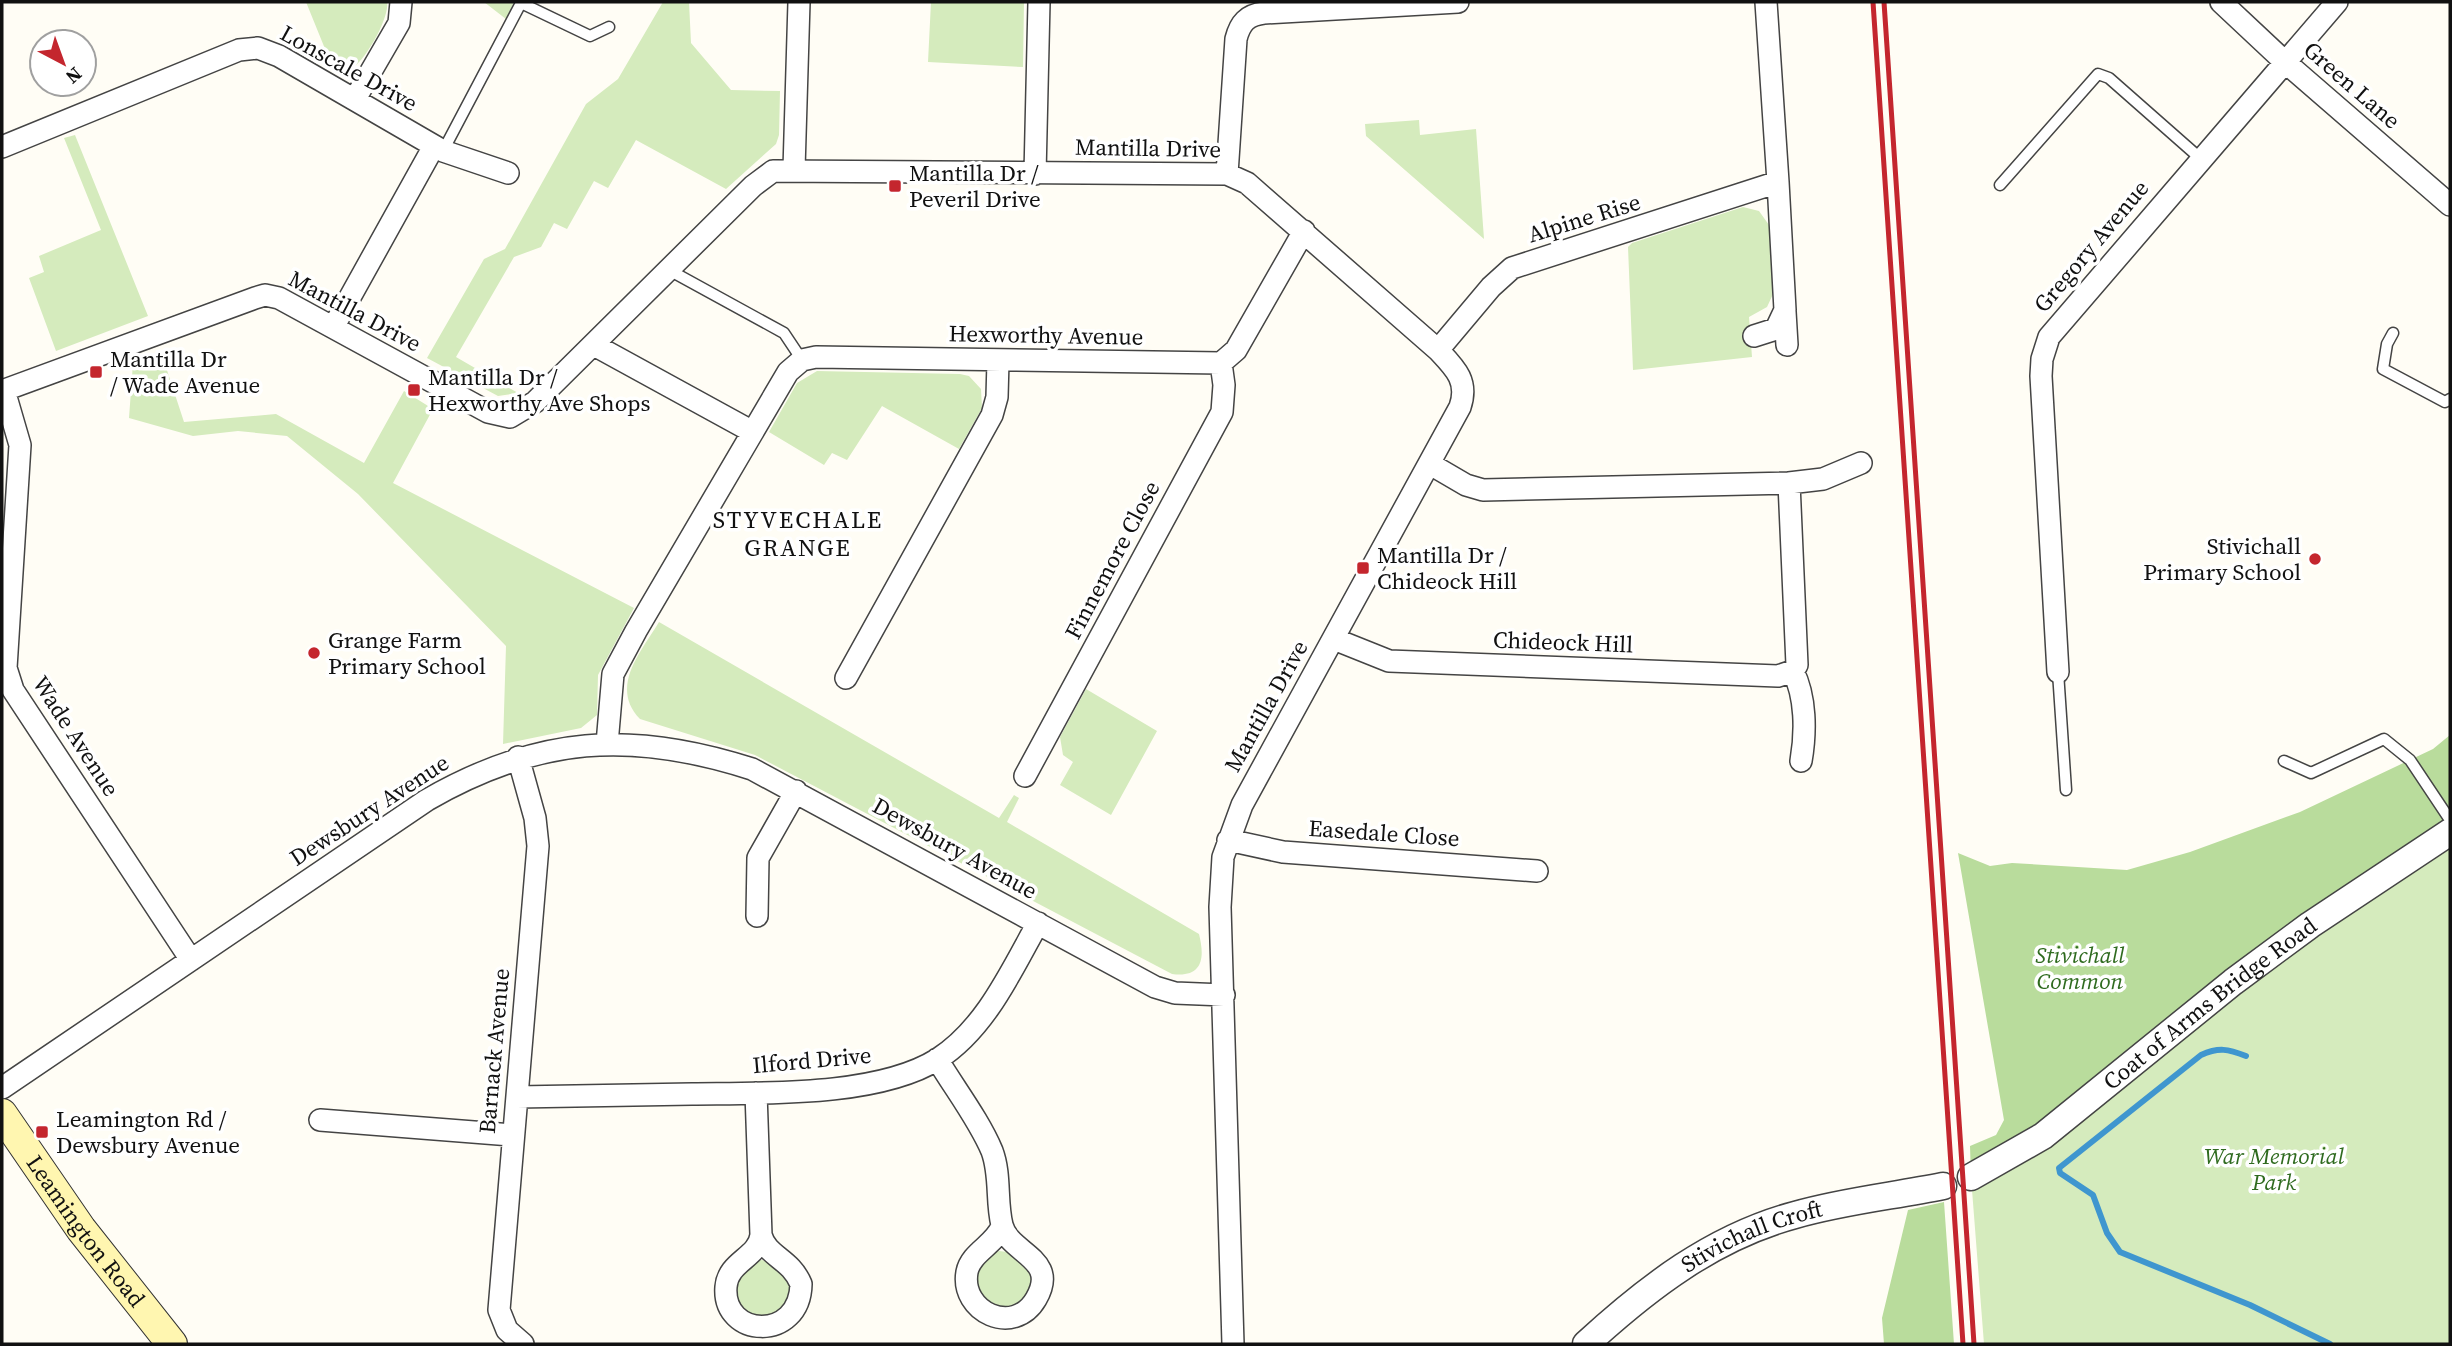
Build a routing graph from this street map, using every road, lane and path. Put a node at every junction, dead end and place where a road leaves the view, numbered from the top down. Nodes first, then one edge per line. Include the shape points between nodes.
1 (401, 2) edge
2 (799, 2) edge
3 (1039, 2) edge
4 (1458, 2) edge
5 (1766, 2) edge
6 (2221, 2) edge
7 (2337, 2) edge
8 (1248, 9) edge
9 (609, 27) dead end
10 (2285, 62) junction
11 (355, 99) junction
12 (2, 147) edge
13 (438, 149) junction
14 (2201, 159) junction
15 (794, 169) junction
16 (508, 173) dead end
17 (1035, 174) junction
18 (1227, 174) junction
19 (1778, 182) junction
20 (2000, 186) dead end
21 (2450, 205) edge
22 (1304, 231) junction
23 (669, 270) junction
24 (1785, 310) junction
25 (334, 326) junction
26 (2393, 333) dead end
27 (1754, 336) dead end
28 (594, 345) junction
29 (1787, 345) dead end
30 (1438, 351) junction
31 (802, 360) junction
32 (998, 361) junction
33 (1221, 363) junction
34 (3, 391) edge
35 (2450, 399) edge
36 (751, 431) junction
37 (1861, 463) dead end
38 (1430, 464) junction
39 (1789, 483) junction
40 (5, 612) edge
41 (1334, 639) junction
42 (1793, 671) junction
43 (2058, 672) joint
44 (846, 678) dead end
45 (607, 744) junction
46 (518, 757) junction
47 (1801, 761) dead end
48 (2284, 761) dead end
49 (1026, 776) dead end
50 (2066, 790) dead end
51 (796, 791) junction
52 (2450, 820) edge
53 (2450, 832) edge
54 (1228, 840) junction
55 (1536, 871) dead end
56 (757, 922) dead end
57 (1038, 923) junction
58 (191, 960) junction
59 (1224, 995) junction
60 (937, 1059) junction
61 (2, 1088) edge
62 (756, 1093) junction
63 (517, 1097) junction
64 (2, 1114) edge
65 (320, 1120) dead end
66 (512, 1135) junction
67 (1971, 1177) dead end
68 (1943, 1186) dead end
69 (1002, 1226) dead end
70 (761, 1235) dead end
71 (172, 1344) edge
72 (523, 1344) edge
73 (1233, 1344) edge
74 (1586, 1344) edge

1 - 11 street via 399,23
2 - 15 street
3 - 17 street
4 - 8 street via 1264,13
5 - 19 street
6 - 10 street, Green Lane
7 - 10 street, Gregory Avenue
8 - 18 street via 1236,39
9 - 13 lane via 590,36 521,3
10 - 14 street, Gregory Avenue
10 - 21 street, Green Lane
11 - 12 street, Lonscale Drive via 279,56 249,48
11 - 13 street, Lonscale Drive
13 - 16 street, Lonscale Drive
13 - 25 street
14 - 20 lane via 2109,78 2098,74
14 - 43 street, Gregory Avenue via 2057,324 2044,349 2041,376
15 - 17 street, Mantilla Drive
15 - 23 street, Mantilla Drive via 766,174
17 - 18 street, Mantilla Drive
18 - 22 street, Mantilla Drive via 1243,180
19 - 24 street
19 - 30 street, Alpine Rise via 1512,268
22 - 30 street, Mantilla Drive
22 - 33 street via 1236,350
23 - 28 street, Mantilla Drive
23 - 31 lane via 784,333
24 - 27 street via 1776,329
24 - 29 street
25 - 28 street, Mantilla Drive via 488,412 510,416 535,402
25 - 34 street, Mantilla Drive via 279,298 260,296
26 - 35 lane via 2383,369 2445,402
28 - 36 street
30 - 38 street, Mantilla Drive via 1461,377 1464,395
31 - 32 street, Hexworthy Avenue
31 - 36 street via 788,372
32 - 33 street, Hexworthy Avenue
32 - 44 street via 992,415
33 - 49 street, Finnemore Close via 1222,412
34 - 40 street, Wade Avenue via 20,445
36 - 45 street via 613,674
37 - 39 street via 1823,479
38 - 39 street via 1483,490
38 - 41 street, Mantilla Drive
39 - 42 street via 1798,657
40 - 58 street, Wade Avenue via 6,668 13,690
41 - 42 street, Chideock Hill via 1389,661 1778,676
41 - 54 street, Mantilla Drive via 1241,805
42 - 47 street via 1799,683 1805,739
43 - 50 lane
45 - 46 street, Dewsbury Avenue
45 - 51 street, Dewsbury Avenue via 660,745 705,754 752,769
46 - 58 street, Dewsbury Avenue via 463,779 427,800
46 - 63 street, Barnack Avenue via 538,846
48 - 52 lane via 2311,773 2384,739 2410,760
51 - 56 street via 758,858
51 - 57 street, Dewsbury Avenue
53 - 67 street, Coat of Arms Bridge Road via 2233,982 2043,1136
54 - 55 street, Easedale Close via 1283,852
54 - 59 street, Mantilla Drive via 1220,884
57 - 59 street, Dewsbury Avenue via 1164,991
57 - 60 street, Ilford Drive via 986,1012 962,1040
58 - 61 street, Dewsbury Avenue
59 - 73 street, Mantilla Drive
60 - 62 street, Ilford Drive via 875,1082
60 - 69 street via 992,1151
62 - 63 street, Ilford Drive
62 - 70 street
63 - 66 street, Barnack Avenue
64 - 71 main road, Leamington Road via 81,1229
65 - 66 street
66 - 72 street, Barnack Avenue via 499,1310 508,1329
68 - 74 street, Stivichall Croft via 1793,1215 1742,1234 1655,1284

